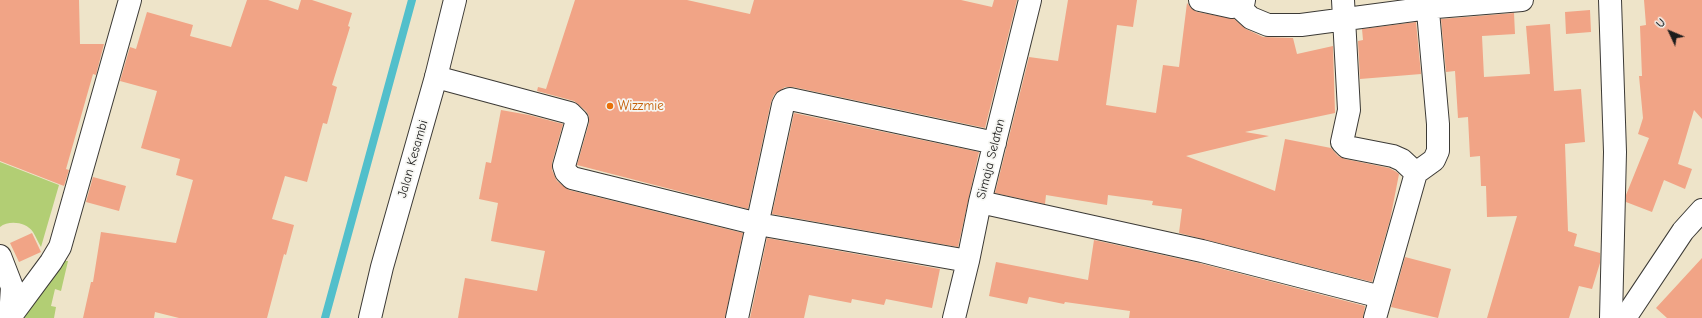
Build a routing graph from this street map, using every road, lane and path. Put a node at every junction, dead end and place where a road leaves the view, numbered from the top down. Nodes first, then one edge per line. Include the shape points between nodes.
1 (130, 0) edge
2 (455, 0) edge
3 (1030, 0) edge
4 (1200, 0) edge
5 (1522, 0) edge
6 (1610, 0) edge
7 (1242, 3) edge
8 (1427, 4) edge
9 (1344, 10) edge
10 (436, 77) junction
11 (995, 143) junction
12 (1416, 174) junction
13 (980, 202) junction
14 (1702, 210) edge
15 (758, 224) junction
16 (0, 257) edge
17 (968, 261) junction
18 (1381, 296) junction
19 (10, 317) edge
20 (370, 318) edge
21 (737, 318) edge
22 (954, 318) edge
23 (1375, 318) edge
24 (1611, 318) edge
25 (1625, 318) edge

1 - 19 street via 60,247
2 - 10 street, Jalan Kesambi
3 - 11 street, Simaja Selatan
4 - 7 street via 1232,7
5 - 8 street
6 - 24 street via 1615,152
7 - 9 street via 1251,18 1268,25 1301,25
8 - 9 street
8 - 12 street via 1438,124 1438,151 1434,160
9 - 12 street via 1349,110 1342,142 1347,147 1402,160
10 - 15 street via 570,113 577,120 564,166 572,178
10 - 20 street, Jalan Kesambi
11 - 13 street, Simaja Selatan
11 - 15 street via 790,98 785,101
12 - 18 street
13 - 17 street, Simaja Selatan
13 - 18 street via 1202,251
14 - 25 street via 1683,231
15 - 17 street
15 - 21 street
16 - 19 street via 12,287
17 - 22 street, Simaja Selatan
18 - 23 street

